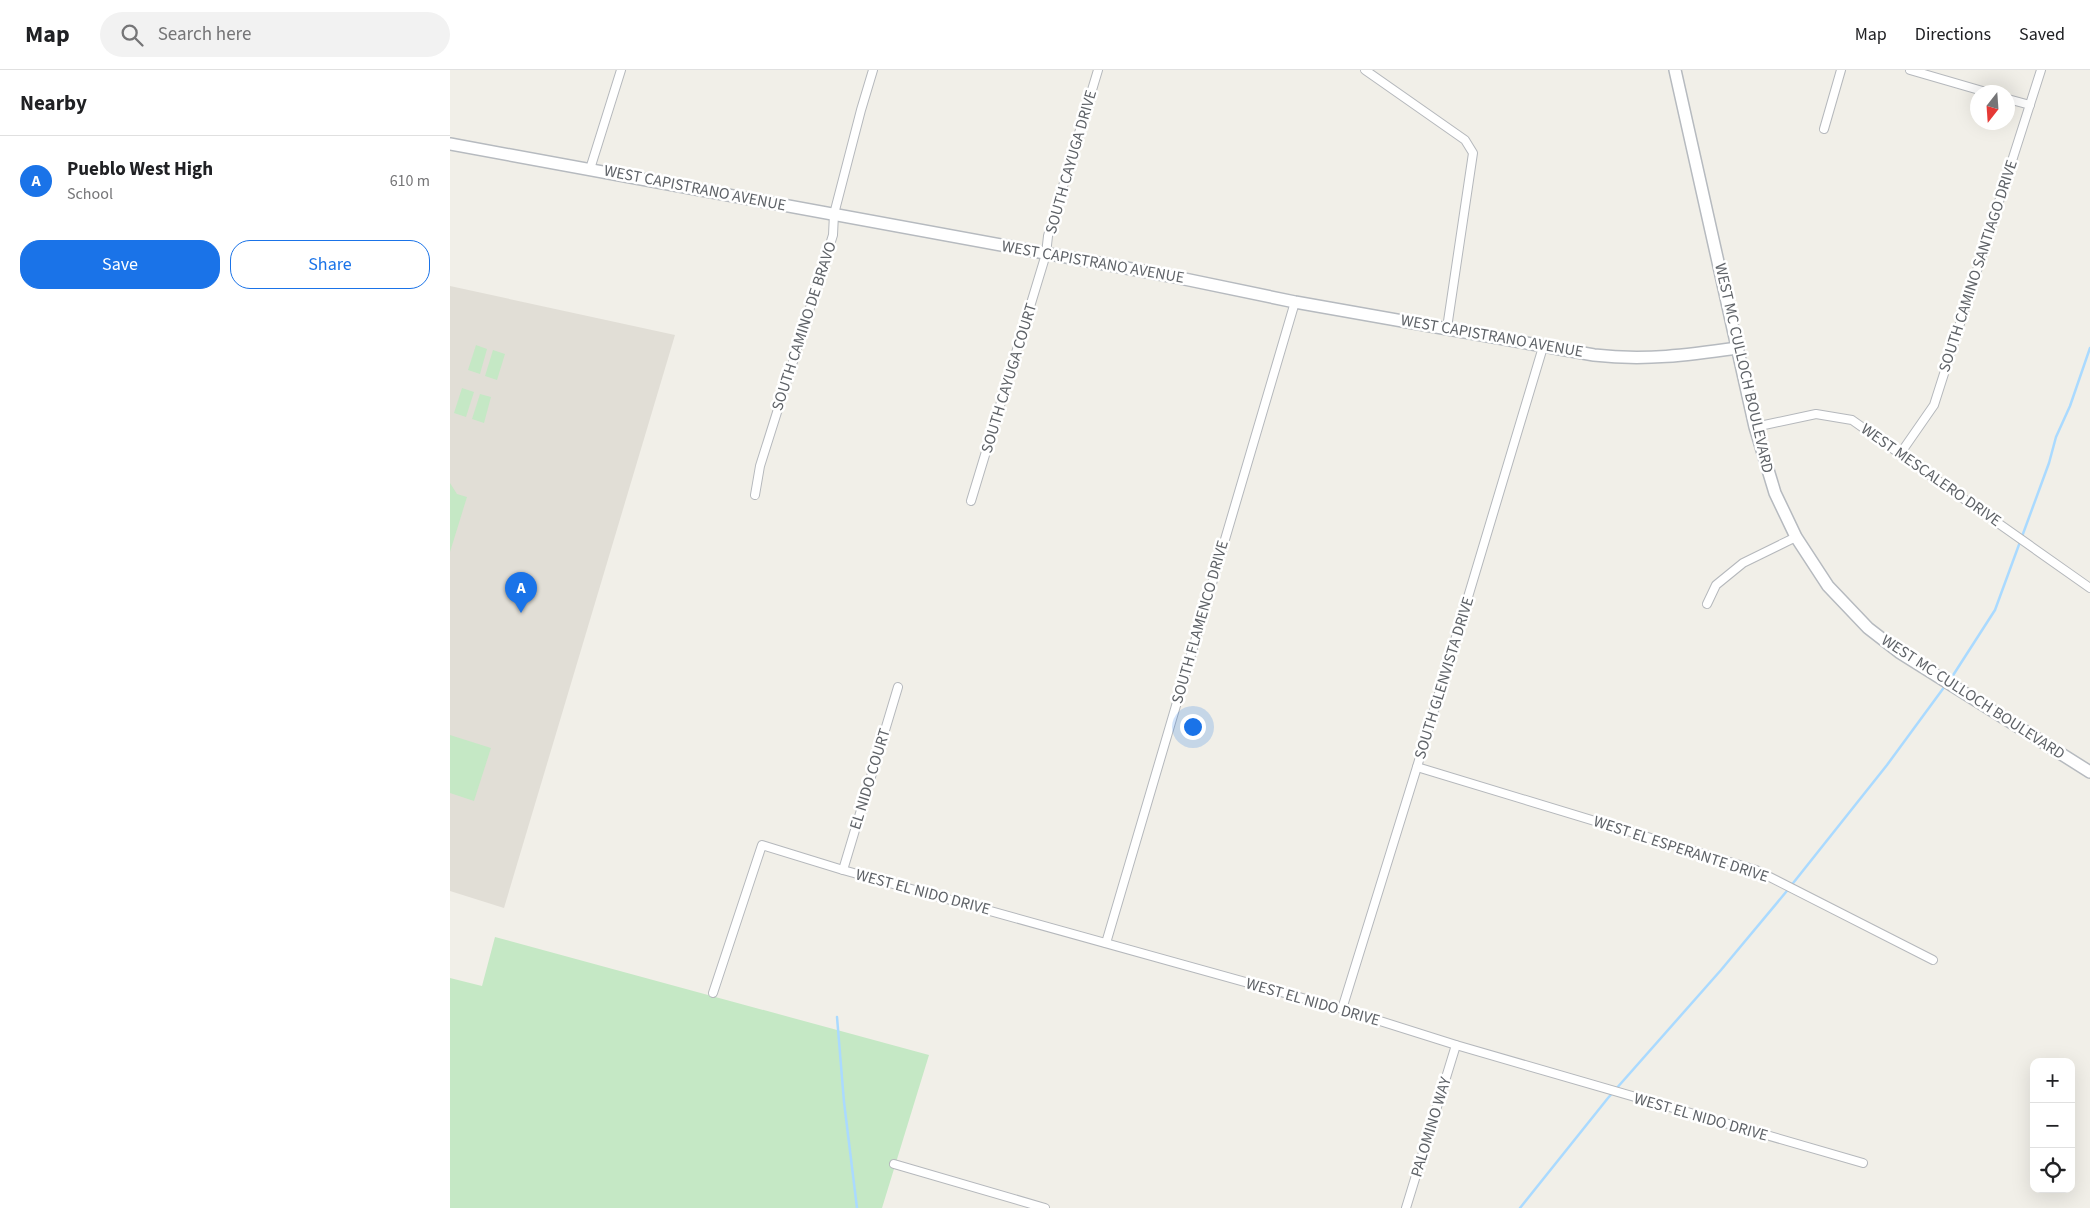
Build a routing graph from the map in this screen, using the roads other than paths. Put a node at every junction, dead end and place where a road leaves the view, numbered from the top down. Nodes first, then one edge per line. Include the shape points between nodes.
1 (620, 70) edge
2 (873, 70) edge
3 (1098, 70) edge
4 (1365, 70) edge
5 (1675, 70) edge
6 (1841, 70) edge
7 (1910, 70) edge
8 (2041, 70) edge
9 (1970, 87) edge
10 (2015, 101) edge
11 (2030, 105) junction
12 (1824, 129) dead end
13 (450, 144) edge
14 (590, 169) junction
15 (834, 214) junction
16 (1046, 254) junction
17 (1295, 302) junction
18 (1447, 328) junction
19 (1543, 347) junction
20 (1738, 348) junction
21 (1755, 427) junction
22 (1900, 454) junction
23 (755, 495) dead end
24 (971, 501) dead end
25 (1796, 537) junction
26 (2090, 588) edge
27 (1707, 604) dead end
28 (898, 687) dead end
29 (1417, 767) junction
30 (2090, 772) edge
31 (843, 870) junction
32 (1106, 943) junction
33 (1933, 960) dead end
34 (714, 993) dead end
35 (1342, 1009) junction
36 (1456, 1045) junction
37 (1863, 1163) dead end
38 (894, 1164) dead end
39 (1026, 1205) edge
40 (1045, 1208) edge
41 (1406, 1208) edge

1 - 14 street
2 - 15 street, SOUTH CAMINO DE BRAVO
3 - 16 street, SOUTH CAYUGA DRIVE via 1048,236
4 - 18 street via 1465,140 1473,153
5 - 20 street, WEST MC CULLOCH BOULEVARD
6 - 12 street
7 - 9 street
8 - 11 street, SOUTH CAMINO SANTIAGO DRIVE
10 - 11 street
11 - 22 street, SOUTH CAMINO SANTIAGO DRIVE via 1934,405
13 - 14 street, WEST CAPISTRANO AVENUE
14 - 15 street, WEST CAPISTRANO AVENUE
15 - 16 street, WEST CAPISTRANO AVENUE
15 - 23 street, SOUTH CAMINO DE BRAVO via 833,236 760,466
16 - 17 street, WEST CAPISTRANO AVENUE
16 - 24 street, SOUTH CAYUGA COURT
17 - 18 street, WEST CAPISTRANO AVENUE
17 - 32 street, SOUTH FLAMENCO DRIVE
18 - 19 street, WEST CAPISTRANO AVENUE
19 - 20 street, WEST CAPISTRANO AVENUE via 1641,359
19 - 29 street, SOUTH GLENVISTA DRIVE
20 - 21 street, WEST MC CULLOCH BOULEVARD
21 - 22 street, WEST MESCALERO DRIVE via 1816,414 1852,420
21 - 25 street, WEST MC CULLOCH BOULEVARD via 1775,493
22 - 26 street, WEST MESCALERO DRIVE
25 - 27 street via 1743,563 1716,585
25 - 30 street, WEST MC CULLOCH BOULEVARD via 1828,586 1868,628 1893,648
28 - 31 street, EL NIDO COURT
29 - 33 street, WEST EL ESPERANTE DRIVE via 1756,870
29 - 35 street, SOUTH GLENVISTA DRIVE
31 - 32 street, WEST EL NIDO DRIVE
31 - 34 street, WEST EL NIDO DRIVE via 762,845
32 - 35 street, WEST EL NIDO DRIVE
35 - 36 street, WEST EL NIDO DRIVE
36 - 37 street, WEST EL NIDO DRIVE
36 - 41 street, PALOMINO WAY
38 - 39 street
39 - 40 street

